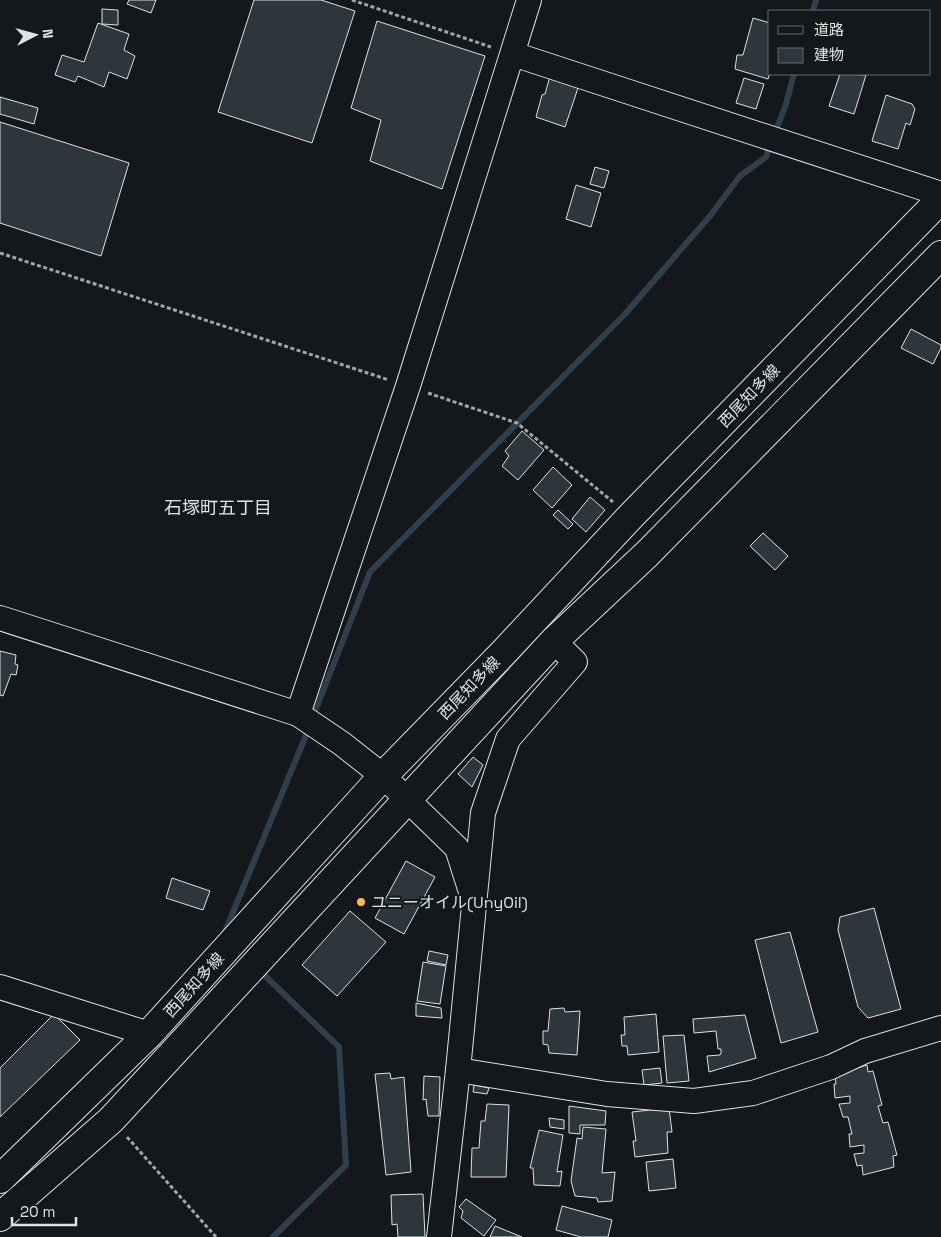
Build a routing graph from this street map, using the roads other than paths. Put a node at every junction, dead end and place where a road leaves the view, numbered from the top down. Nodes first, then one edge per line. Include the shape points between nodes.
1 (530, 0) edge
2 (513, 54) junction
3 (941, 194) edge
4 (941, 199) edge
5 (941, 255) edge
6 (0, 618) edge
7 (554, 640) junction
8 (298, 714) junction
9 (383, 776) junction
10 (406, 799) junction
11 (475, 904) junction
12 (0, 988) edge
13 (941, 1028) edge
14 (149, 1034) junction
15 (458, 1070) junction
16 (0, 1179) edge
17 (0, 1217) edge
18 (440, 1237) edge

1 - 2 street
2 - 3 street
2 - 8 street via 408,386
4 - 9 main road, 西尾知多線
5 - 7 main road, 西尾知多線 via 648,554
6 - 8 street
7 - 10 main road, 西尾知多線
7 - 11 street via 575,662 508,739 483,814
8 - 9 street
9 - 10 street
9 - 14 main road, 西尾知多線
10 - 11 street via 457,848
10 - 17 main road, 西尾知多線 via 111,1120
11 - 15 street
12 - 14 street
13 - 15 street via 865,1051 831,1067 753,1093 694,1102 607,1094
14 - 16 main road, 西尾知多線
15 - 18 street

